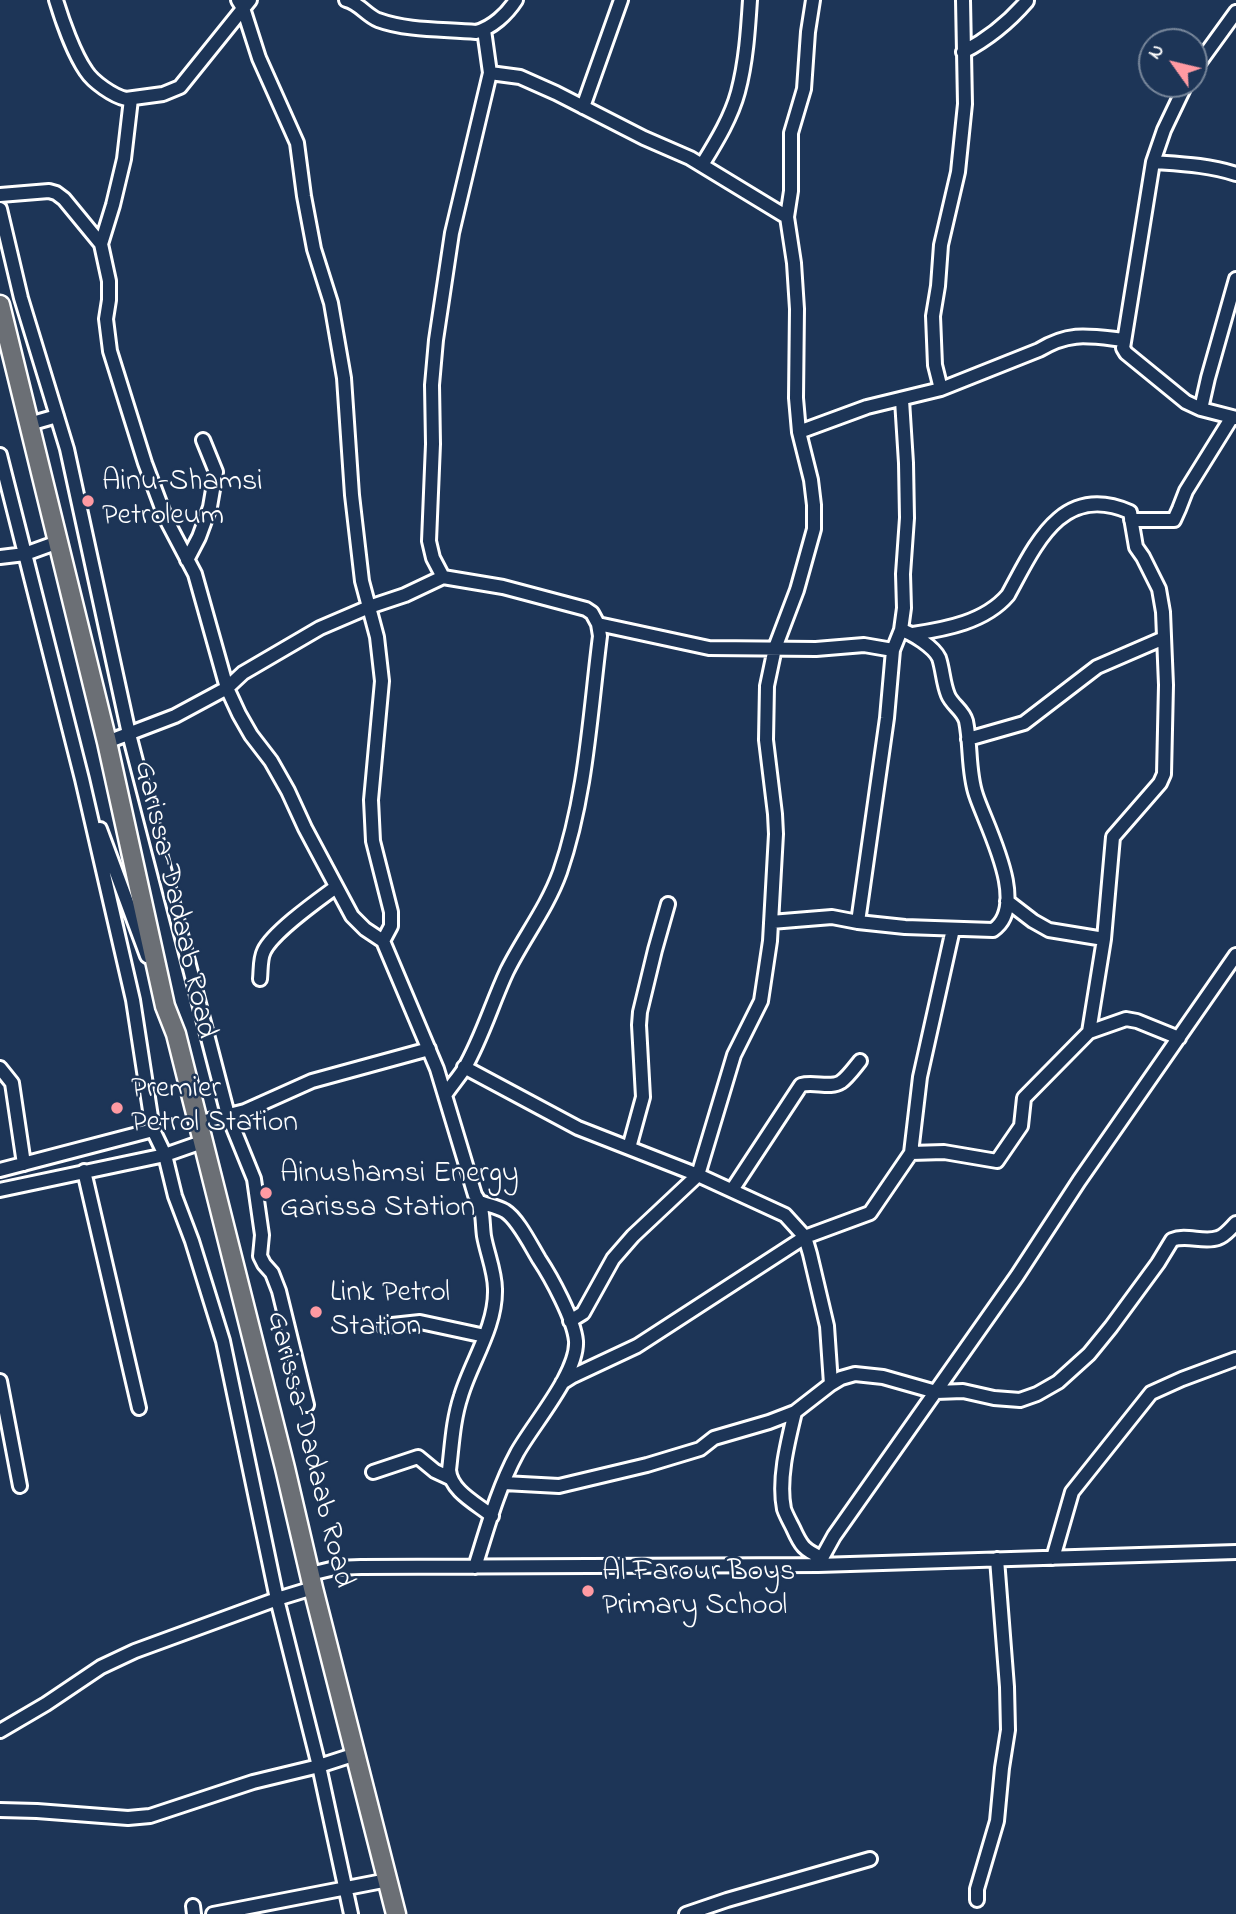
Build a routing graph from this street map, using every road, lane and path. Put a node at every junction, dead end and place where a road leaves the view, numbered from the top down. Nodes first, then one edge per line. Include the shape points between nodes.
1 (56, 0) edge
2 (346, 0) edge
3 (516, 0) edge
4 (621, 0) edge
5 (751, 0) edge
6 (813, 0) edge
7 (963, 0) edge
8 (1027, 1) edge
9 (244, 3) edge
10 (1236, 12) edge
11 (484, 30) junction
12 (1208, 51) edge
13 (963, 52) junction
14 (490, 73) junction
15 (1179, 98) edge
16 (131, 99) junction
17 (583, 107) junction
18 (1153, 162) junction
19 (702, 165) junction
20 (1236, 174) edge
21 (0, 195) edge
22 (0, 209) edge
23 (788, 217) junction
24 (101, 244) junction
25 (1236, 279) edge
26 (0, 305) edge
27 (1124, 340) junction
28 (941, 389) junction
29 (902, 400) junction
30 (1201, 409) junction
31 (57, 416) junction
32 (1234, 417) edge
33 (29, 424) junction
34 (799, 432) junction
35 (203, 440) dead end
36 (0, 455) edge
37 (1131, 520) junction
38 (58, 542) junction
39 (25, 554) junction
40 (0, 557) edge
41 (187, 559) junction
42 (443, 577) junction
43 (369, 607) junction
44 (598, 624) junction
45 (907, 632) junction
46 (1164, 638) junction
47 (775, 648) junction
48 (893, 650) junction
49 (227, 688) junction
50 (129, 734) junction
51 (968, 739) junction
52 (107, 742) junction
53 (82, 779) junction
54 (335, 887) junction
55 (1007, 901) junction
56 (668, 904) dead end
57 (771, 922) junction
58 (858, 922) junction
59 (953, 929) junction
60 (1104, 939) junction
61 (383, 942) junction
62 (1236, 955) edge
63 (260, 979) dead end
64 (165, 1006) junction
65 (1089, 1032) junction
66 (1179, 1038) junction
67 (429, 1049) junction
68 (860, 1060) dead end
69 (0, 1068) edge
70 (464, 1068) junction
71 (445, 1095) junction
72 (228, 1115) junction
73 (197, 1123) junction
74 (153, 1130) junction
75 (202, 1142) junction
76 (629, 1148) junction
77 (911, 1153) junction
78 (165, 1155) junction
79 (24, 1164) junction
80 (0, 1170) edge
81 (84, 1171) junction
82 (698, 1175) junction
83 (0, 1190) edge
84 (732, 1191) junction
85 (480, 1202) junction
86 (1236, 1223) edge
87 (805, 1237) junction
88 (570, 1321) junction
89 (383, 1326) dead end
90 (485, 1336) junction
91 (1236, 1359) edge
92 (0, 1381) edge
93 (562, 1383) junction
94 (831, 1384) junction
95 (936, 1392) junction
96 (307, 1405) dead end
97 (139, 1409) dead end
98 (795, 1412) junction
99 (373, 1472) dead end
100 (450, 1478) junction
101 (504, 1483) junction
102 (20, 1486) dead end
103 (492, 1516) junction
104 (1236, 1552) edge
105 (1053, 1558) junction
106 (998, 1559) junction
107 (820, 1561) junction
108 (475, 1567) junction
109 (311, 1581) junction
110 (276, 1599) junction
111 (0, 1731) edge
112 (356, 1754) junction
113 (319, 1766) junction
114 (0, 1810) edge
115 (870, 1859) dead end
116 (388, 1880) junction
117 (346, 1889) junction
118 (978, 1900) dead end
119 (214, 1914) edge
120 (351, 1914) edge
121 (396, 1914) edge
122 (685, 1914) edge

1 - 16 street via 86,71 121,98
2 - 11 street via 374,19 394,25
3 - 11 street
4 - 17 street
5 - 19 street via 738,92
6 - 23 street via 804,89 791,133
7 - 13 street
8 - 13 street via 1003,26
9 - 16 street via 180,87
9 - 43 street via 259,58 296,143 314,249 331,303 344,378 360,568
10 - 12 street
11 - 14 street
13 - 28 street via 965,104 959,159 933,316
14 - 17 street via 520,77
14 - 42 street via 452,233 436,340 429,541
15 - 18 street
16 - 24 street via 124,159
17 - 19 street
18 - 20 street
18 - 27 street
19 - 23 street
21 - 24 street via 56,193
22 - 31 street
23 - 34 street via 797,309
24 - 41 street via 108,281 110,351 145,463
25 - 30 street
26 - 33 highway, Garissa-Dadaab Road
27 - 28 street via 1065,337
27 - 30 street via 1126,353
28 - 29 street
29 - 34 street via 867,407
29 - 45 street
30 - 32 street
31 - 33 street
31 - 50 street
32 - 37 street via 1185,491 1174,520
33 - 38 highway, Garissa-Dadaab Road
34 - 47 street via 811,480 814,530
35 - 41 street via 216,472 210,507
36 - 39 street
37 - 45 street via 1130,512 1116,507 1073,509 1038,541 1003,601 962,624
37 - 46 street via 1136,547 1159,590
38 - 39 street
38 - 52 highway, Garissa-Dadaab Road
39 - 40 street
39 - 53 street
41 - 49 street
42 - 43 street
42 - 44 street via 575,605 592,613
43 - 49 street via 263,660
43 - 61 street via 382,681 371,800 373,841 391,912 391,926
44 - 47 street via 709,648
44 - 70 street via 574,825 548,902 508,970
45 - 48 street
45 - 51 street via 939,658 948,696 965,718
46 - 51 street via 1097,667 1024,723
46 - 60 street via 1164,774 1114,834
47 - 48 street via 864,645
47 - 57 street via 765,723 775,814
48 - 58 street
49 - 50 street
49 - 54 street via 288,791
50 - 52 street
50 - 72 street
51 - 55 street via 973,786 1005,875
52 - 64 highway, Garissa-Dadaab Road
53 - 64 street
53 - 74 street via 133,1000
54 - 61 street via 352,916
54 - 63 street via 268,944
55 - 59 street via 1001,925 993,930
55 - 60 street via 1049,930
56 - 76 street via 640,1012 643,1097
57 - 58 street via 832,917
57 - 82 street via 761,1001 734,1055
58 - 59 street
59 - 77 street via 920,1077
60 - 65 street
61 - 67 street
62 - 66 street
64 - 73 highway, Garissa-Dadaab Road
65 - 66 street via 1126,1019
65 - 77 street via 1024,1098 1021,1126 997,1161
66 - 95 street
67 - 71 street
67 - 72 street via 312,1081
68 - 84 street via 842,1082 802,1085
69 - 79 street via 12,1083
70 - 71 street
70 - 76 street via 578,1128
71 - 85 street
72 - 73 street
72 - 96 street via 254,1179 262,1235 260,1256 279,1291
73 - 75 highway, Garissa-Dadaab Road
74 - 78 street
74 - 79 street
75 - 78 street
75 - 109 highway, Garissa-Dadaab Road
76 - 82 street
77 - 87 street via 870,1213
78 - 81 street
78 - 110 street via 223,1341
79 - 80 street
81 - 83 street
81 - 97 street
82 - 84 street
82 - 88 street via 633,1236 613,1259 583,1313
84 - 87 street via 785,1215
85 - 88 street via 511,1216 548,1274
85 - 90 street via 495,1289
86 - 95 street via 1216,1239 1172,1240 1089,1354 1037,1394 1020,1400 963,1391
87 - 93 street via 637,1346
87 - 94 street via 827,1326
88 - 93 street via 576,1341
89 - 90 street via 420,1322
90 - 100 street via 455,1416
91 - 105 street via 1151,1393 1072,1492
92 - 102 street
93 - 101 street via 517,1453
94 - 95 street via 855,1374
94 - 98 street
95 - 107 street
98 - 101 street via 715,1438 700,1449 593,1479 559,1486
98 - 107 street via 786,1449 785,1509 803,1547
99 - 100 street via 418,1457
100 - 103 street via 454,1487
101 - 103 street
103 - 108 street
104 - 105 street
105 - 106 street
106 - 107 street
106 - 118 street via 1008,1730 997,1821 977,1889
107 - 108 street
108 - 109 street via 335,1568
109 - 110 street
109 - 112 highway, Garissa-Dadaab Road
110 - 111 street via 101,1667
110 - 113 street
112 - 113 street
112 - 116 highway, Garissa-Dadaab Road
113 - 114 street via 150,1816
113 - 117 street
115 - 122 street
116 - 117 street
116 - 121 highway, Garissa-Dadaab Road
117 - 119 street
117 - 120 street

